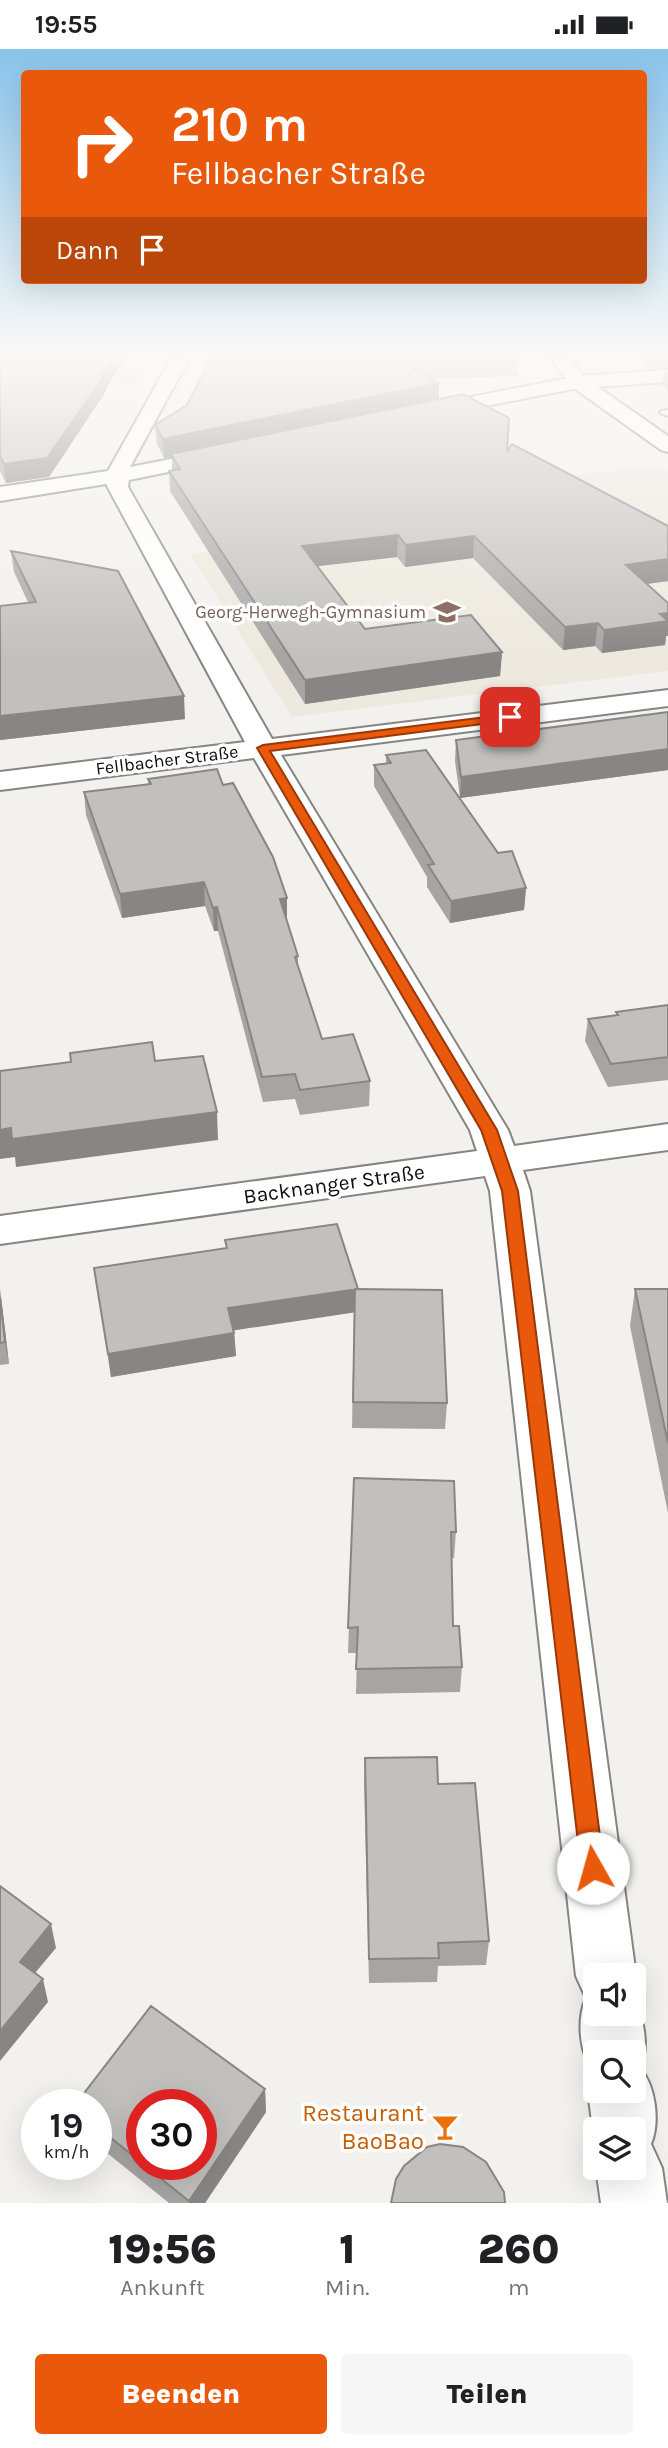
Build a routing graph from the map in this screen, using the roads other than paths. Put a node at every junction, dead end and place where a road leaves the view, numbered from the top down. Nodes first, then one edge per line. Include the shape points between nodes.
1 (124, 458) edge
2 (210, 458) edge
3 (116, 477) junction
4 (0, 493) edge
5 (668, 698) edge
6 (263, 748) junction
7 (0, 781) edge
8 (668, 1137) edge
9 (500, 1160) junction
10 (0, 1230) edge
11 (604, 1963) edge
12 (631, 2180) edge
13 (634, 2203) edge

1 - 3 street
2 - 3 street
3 - 4 street
3 - 6 street via 117,487
5 - 6 street, Fellbacher Straße
6 - 7 street, Fellbacher Straße
6 - 9 street via 489,1130
8 - 9 street, Backnanger Straße
9 - 10 street, Backnanger Straße
9 - 11 street via 510,1191
12 - 13 street

